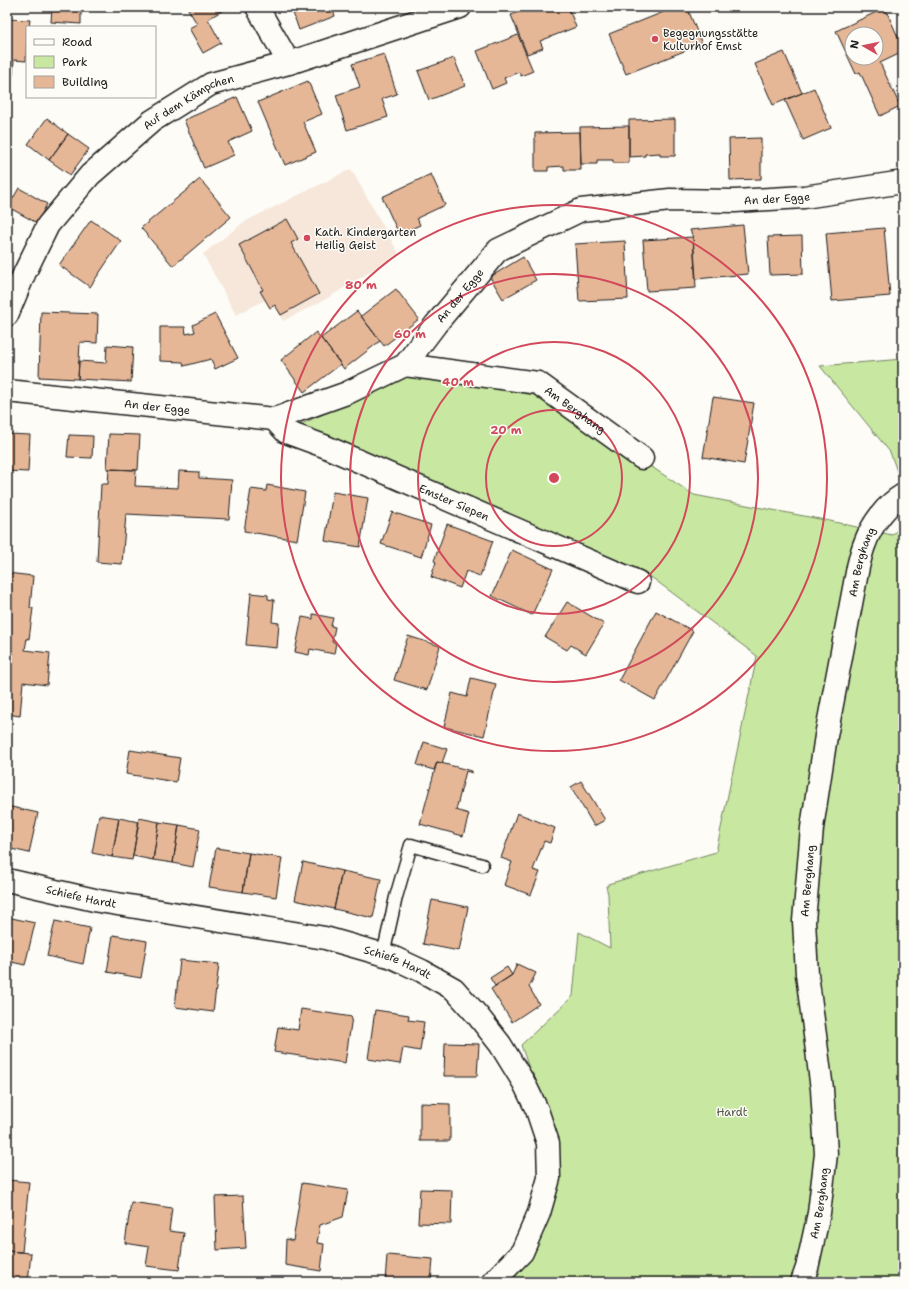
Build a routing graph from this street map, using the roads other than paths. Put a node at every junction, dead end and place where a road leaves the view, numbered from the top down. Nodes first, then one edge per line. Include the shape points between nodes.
1 (257, 7) edge
2 (460, 7) edge
3 (289, 63) junction
4 (903, 182) edge
5 (7, 315) edge
6 (405, 364) junction
7 (7, 391) edge
8 (274, 418) junction
9 (642, 458) dead end
10 (903, 495) edge
11 (638, 582) dead end
12 (482, 864) dead end
13 (7, 880) edge
14 (383, 955) junction
15 (493, 1282) edge
16 (802, 1282) edge

1 - 3 street
2 - 3 street, Auf dem Kämpchen
3 - 5 street, Auf dem Kämpchen via 211,84 152,121 90,176 48,225
4 - 6 street, An der Egge via 804,197 735,201 670,200 581,210 498,250
6 - 8 street, An der Egge via 347,393
6 - 9 street, Am Berghang via 538,383
7 - 8 street, An der Egge
8 - 11 street, Emster Siepen via 286,432 324,446
10 - 16 street, Am Berghang via 886,508 876,522 865,542 858,566 826,736 812,828 804,921 807,974 822,1089 826,1154 819,1213
12 - 14 lane via 411,845
13 - 14 street, Schiefe Hardt via 99,902 325,938
14 - 15 street, Schiefe Hardt via 422,971 454,989 500,1044 537,1110 548,1143 549,1178 539,1213 522,1252

